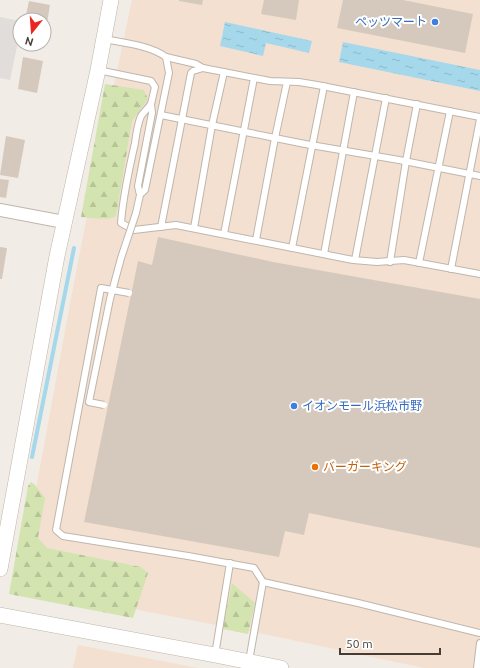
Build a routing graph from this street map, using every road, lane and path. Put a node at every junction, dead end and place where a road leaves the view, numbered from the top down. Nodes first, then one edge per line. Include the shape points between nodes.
1 (112, 0) edge
2 (104, 39) junction
3 (166, 57) junction
4 (203, 68) junction
5 (98, 70) junction
6 (224, 72) junction
7 (254, 78) junction
8 (287, 82) junction
9 (324, 86) junction
10 (354, 92) junction
11 (386, 98) junction
12 (151, 104) junction
13 (417, 104) junction
14 (450, 111) junction
15 (161, 115) junction
16 (480, 118) edge
17 (182, 119) junction
18 (212, 125) junction
19 (244, 132) junction
20 (275, 138) junction
21 (313, 146) junction
22 (343, 150) junction
23 (375, 156) junction
24 (406, 161) junction
25 (438, 168) junction
26 (469, 174) junction
27 (480, 176) edge
28 (140, 195) junction
29 (0, 210) edge
30 (64, 222) junction
31 (161, 227) junction
32 (194, 228) junction
33 (224, 234) junction
34 (256, 240) junction
35 (292, 248) junction
36 (324, 254) junction
37 (355, 260) junction
38 (390, 262) junction
39 (419, 263) junction
40 (451, 269) junction
41 (480, 274) edge
42 (129, 293) dead end
43 (104, 405) dead end
44 (230, 563) junction
45 (0, 569) edge
46 (263, 582) junction
47 (0, 615) edge
48 (480, 633) edge
49 (480, 643) edge
50 (215, 655) junction
51 (249, 662) junction
52 (281, 668) edge
53 (477, 668) edge

1 - 2 street
2 - 3 lane via 154,50
2 - 5 street
3 - 4 lane
3 - 15 lane via 168,73
4 - 6 lane
4 - 17 lane via 191,73
5 - 12 lane via 151,81 155,87
5 - 30 street
6 - 7 lane
6 - 18 lane
7 - 8 lane
7 - 19 lane
8 - 9 lane
8 - 20 lane
9 - 10 lane
9 - 21 lane
10 - 11 lane
10 - 22 lane
11 - 13 lane
11 - 23 lane
12 - 28 lane via 152,113 138,186
12 - 31 lane via 138,127 121,223 134,230
13 - 14 lane
13 - 24 lane
14 - 16 lane
14 - 25 lane
15 - 17 lane
15 - 28 lane via 145,190
16 - 26 lane
17 - 18 lane
17 - 31 lane
18 - 19 lane
18 - 32 lane
19 - 20 lane
19 - 33 lane
20 - 21 lane
20 - 34 lane
21 - 22 lane
21 - 35 lane
22 - 23 lane
22 - 36 lane
23 - 24 lane
23 - 37 lane
24 - 25 lane
24 - 38 lane
25 - 26 lane
25 - 39 lane
26 - 27 lane
26 - 40 lane
28 - 43 lane, bridge via 110,299 89,402
29 - 30 street
30 - 45 street
31 - 32 lane via 176,225
32 - 33 lane
33 - 34 lane
34 - 35 lane
35 - 36 lane
36 - 37 lane
37 - 38 lane
38 - 39 lane via 404,260
39 - 40 lane
40 - 41 lane
42 - 44 lane, bridge via 101,288 56,530 63,536
44 - 46 lane via 254,568
44 - 50 lane
46 - 48 lane
46 - 51 lane
47 - 50 street
49 - 53 lane
50 - 51 street
51 - 52 street

